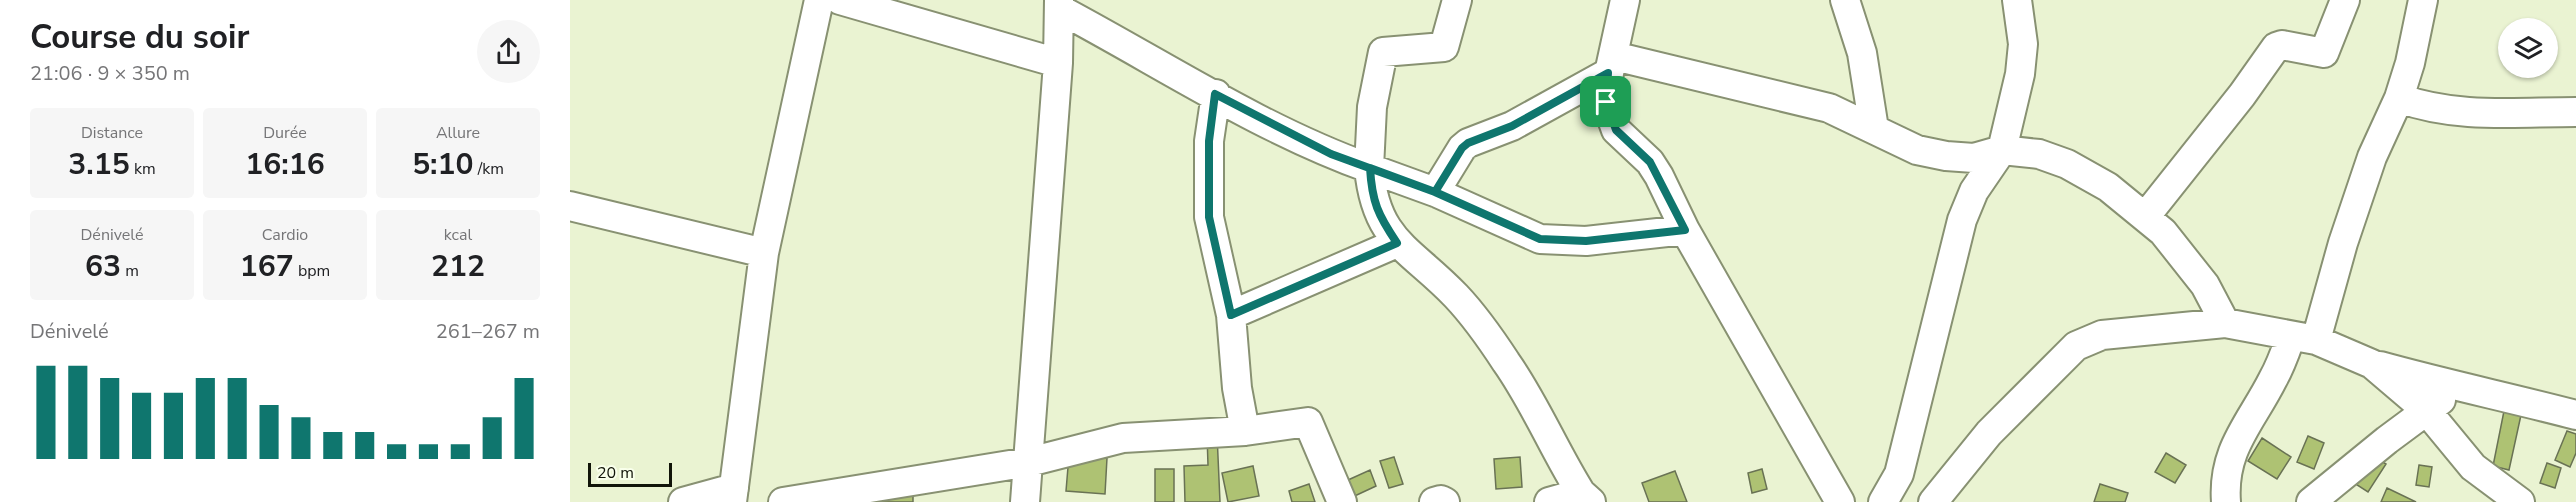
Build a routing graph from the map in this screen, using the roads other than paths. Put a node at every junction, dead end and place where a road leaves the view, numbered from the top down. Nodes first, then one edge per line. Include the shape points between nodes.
1 (819, 0) edge
2 (840, 0) edge
3 (1457, 0) edge
4 (1625, 0) edge
5 (1845, 0) edge
6 (2017, 0) edge
7 (2346, 0) edge
8 (2423, 0) edge
9 (1059, 4) edge
10 (1058, 63) junction
11 (1611, 64) junction
12 (1215, 94) junction
13 (2399, 98) junction
14 (2576, 112) edge
15 (1874, 129) junction
16 (2002, 150) junction
17 (1370, 168) junction
18 (1435, 192) junction
19 (570, 206) edge
20 (2145, 217) junction
21 (1685, 230) junction
22 (1397, 243) junction
23 (764, 253) junction
24 (1231, 315) junction
25 (2225, 323) junction
26 (2304, 338) junction
27 (2372, 364) junction
28 (2459, 388) junction
29 (2426, 410) junction
30 (2576, 415) edge
31 (1245, 431) junction
32 (1029, 462) junction
33 (733, 495) edge
34 (1586, 498) edge
35 (683, 502) edge
36 (783, 502) edge
37 (1025, 502) edge
38 (1342, 502) edge
39 (1434, 502) edge
40 (1445, 502) edge
41 (1549, 502) edge
42 (1840, 502) edge
43 (1883, 502) edge
44 (1933, 502) edge
45 (2226, 502) edge
46 (2311, 502) edge
47 (2520, 502) edge

1 - 23 street
2 - 10 street
3 - 17 street via 1444,47 1383,52 1372,107
4 - 11 street
5 - 15 street via 1862,53
6 - 16 street via 2023,44
7 - 20 street via 2324,53 2276,47
8 - 13 street
9 - 10 street
9 - 12 street
10 - 32 street
11 - 15 street via 1829,108
11 - 18 street via 1512,126 1468,143
11 - 21 street via 1606,102 1616,130 1650,162
12 - 17 street via 1331,154
12 - 24 street via 1209,141 1209,217
13 - 14 street via 2426,108 2464,114
13 - 26 street via 2372,157 2343,243
15 - 16 street via 1917,150 1946,156 1974,158
16 - 20 street via 2039,154 2067,164 2108,187
16 - 43 street via 1974,191 1962,220 1899,474
17 - 18 street
17 - 22 street via 1376,208
18 - 21 street via 1540,239 1586,241
19 - 23 street
20 - 25 street via 2186,259
21 - 42 street
22 - 24 street
22 - 34 street via 1456,296 1489,338
23 - 33 street
24 - 31 street
25 - 26 street
25 - 44 street via 2112,333 2076,346 1989,433
26 - 27 street
26 - 45 street via 2239,434 2230,455
27 - 28 street
27 - 29 street
28 - 29 street
28 - 30 street
29 - 46 street
29 - 47 street via 2473,467
31 - 32 street via 1122,438
31 - 38 street via 1310,424
32 - 36 street
32 - 37 street
33 - 35 street
34 - 41 street
39 - 40 street

